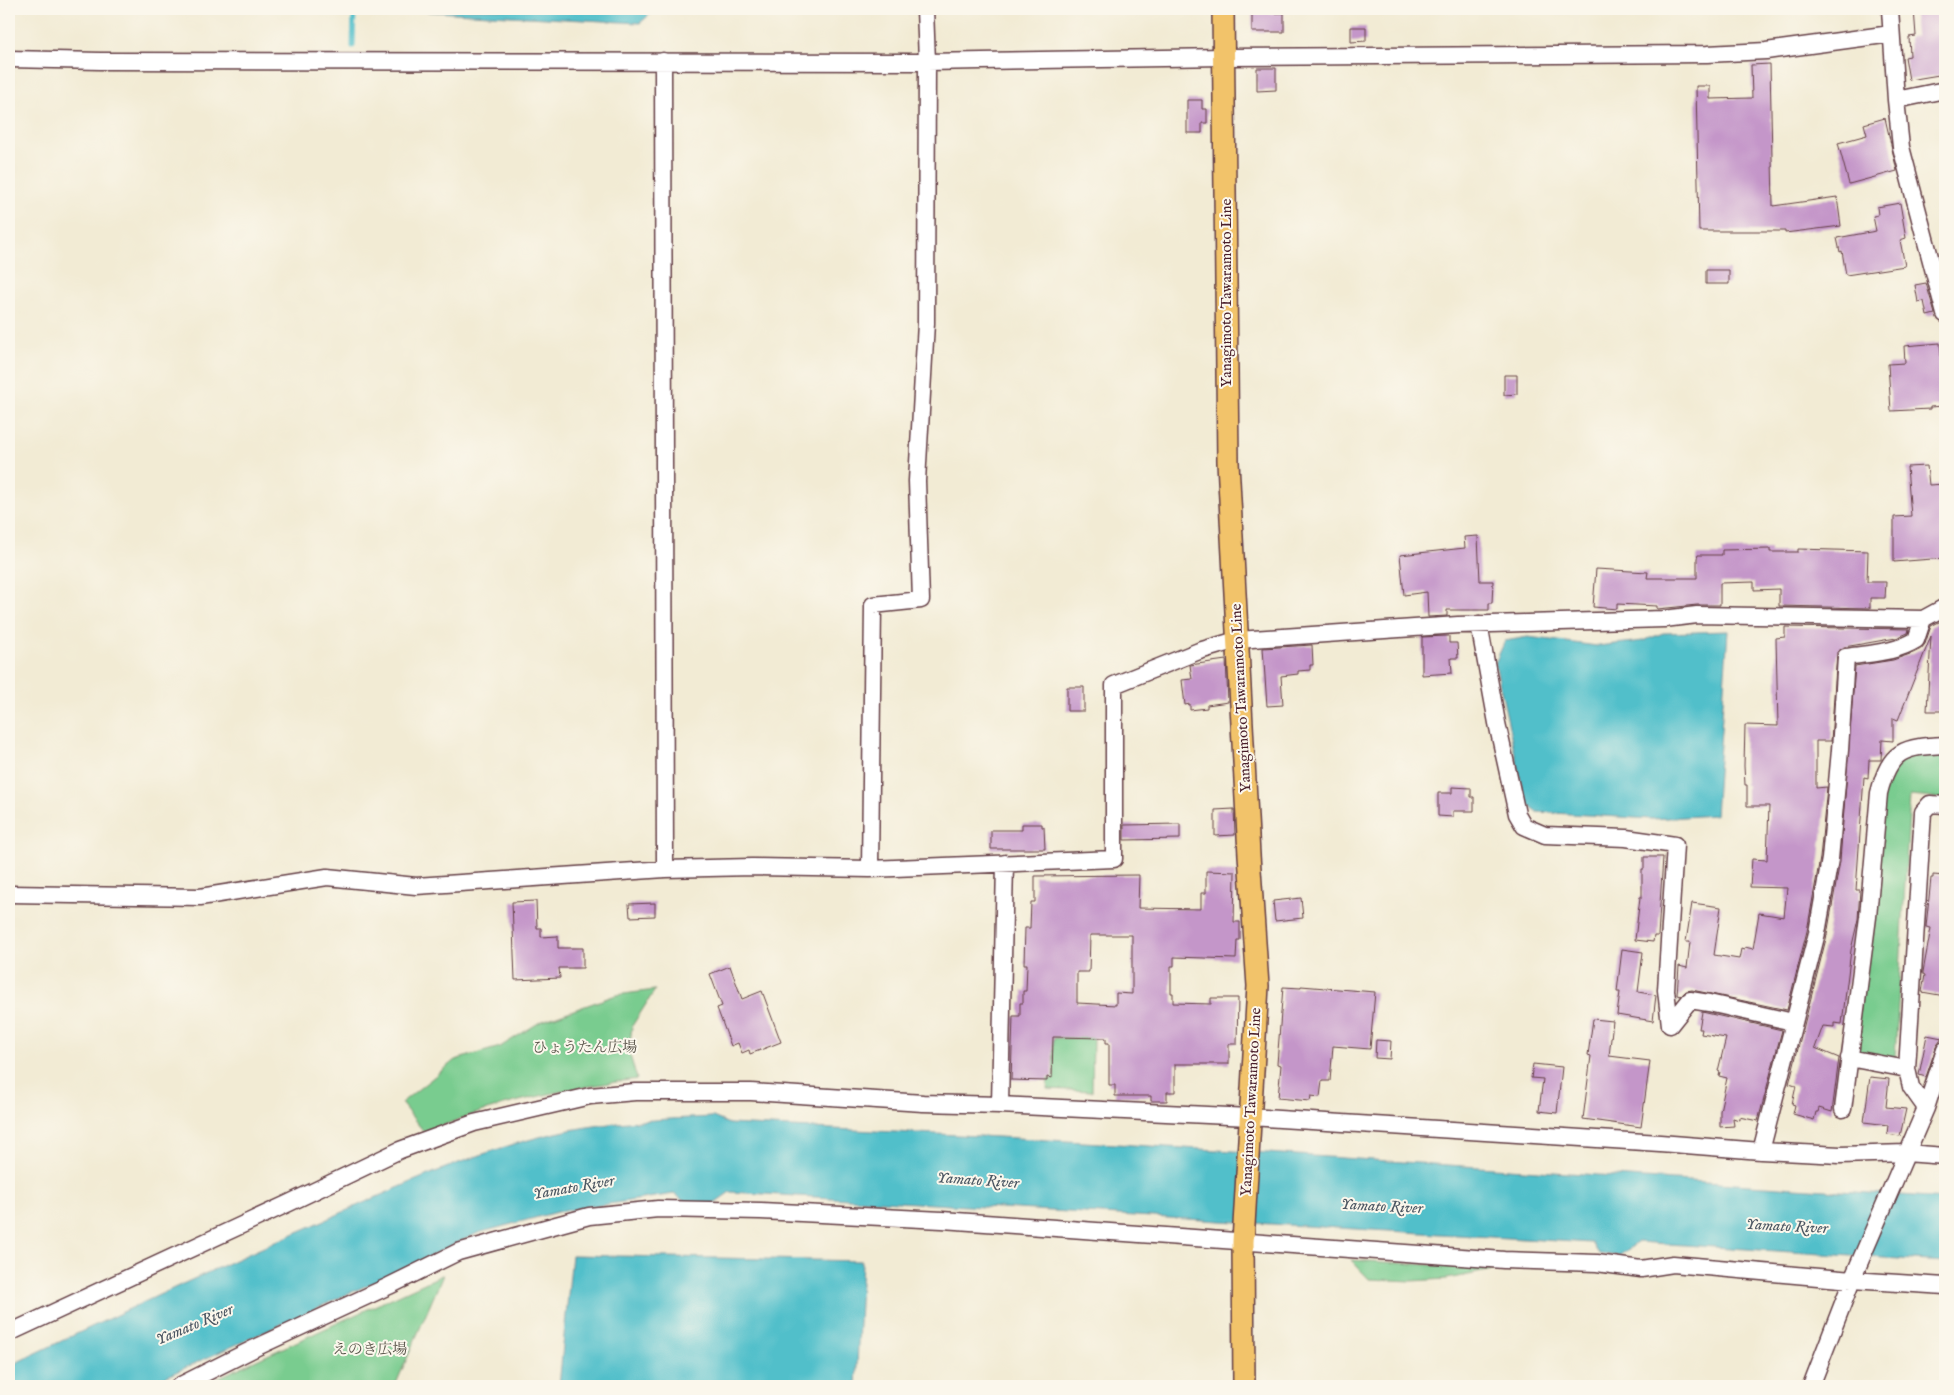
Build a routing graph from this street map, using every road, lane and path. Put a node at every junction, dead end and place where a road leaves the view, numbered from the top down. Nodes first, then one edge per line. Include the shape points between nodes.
1 (925, 9) edge
2 (1223, 9) edge
3 (1890, 9) edge
4 (1891, 34) junction
5 (1224, 57) junction
6 (9, 59) edge
7 (663, 62) junction
8 (927, 62) junction
9 (1945, 90) edge
10 (1896, 100) junction
11 (1945, 314) edge
12 (1945, 607) edge
13 (1923, 619) junction
14 (1479, 624) junction
15 (1237, 640) junction
16 (1945, 746) edge
17 (1945, 805) edge
18 (1005, 863) junction
19 (665, 869) junction
20 (870, 869) junction
21 (9, 894) edge
22 (1793, 1022) junction
23 (1945, 1050) edge
24 (1849, 1058) junction
25 (1907, 1069) junction
26 (1000, 1105) junction
27 (1926, 1108) junction
28 (1843, 1110) dead end
29 (1249, 1121) junction
30 (1761, 1152) junction
31 (1945, 1156) edge
32 (1904, 1160) junction
33 (1243, 1239) junction
34 (1855, 1274) junction
35 (1945, 1286) edge
36 (9, 1333) edge
37 (180, 1386) edge
38 (1244, 1386) edge
39 (1811, 1386) edge

1 - 8 street
2 - 5 main road, Yanagimoto Tawaramoto Line
3 - 4 street
4 - 5 street via 1766,51 1707,54
4 - 10 street
5 - 8 street
5 - 15 main road, Yanagimoto Tawaramoto Line via 1228,462
6 - 7 street
7 - 8 street
7 - 19 street
8 - 20 street via 926,323 917,480 921,600 873,605
9 - 10 street
10 - 11 street via 1901,147
12 - 13 street
13 - 14 street via 1698,615 1664,619
13 - 22 street via 1916,640 1906,647 1846,657 1830,859 1817,933
14 - 15 street
14 - 22 street via 1517,814 1524,826 1545,835 1626,838 1675,845 1666,990 1670,1025 1690,1000
15 - 18 street via 1198,651 1114,685 1114,858
15 - 29 main road, Yanagimoto Tawaramoto Line via 1258,986
16 - 24 street via 1918,747 1900,752 1884,774 1879,792 1868,917
17 - 25 street via 1930,804 1923,812
18 - 20 street
18 - 26 street
19 - 20 street
19 - 21 street via 416,886 328,877 200,896
22 - 30 street
23 - 27 street
24 - 25 street
24 - 28 street
25 - 27 street via 1911,1087
26 - 29 street
26 - 36 street via 751,1092 635,1092 590,1096 474,1124 400,1150
27 - 32 street
29 - 30 street via 1660,1143
29 - 33 main road, Yanagimoto Tawaramoto Line
30 - 32 street
31 - 32 street
32 - 34 street
33 - 34 street via 1504,1260 1597,1263 1641,1269 1673,1264
33 - 37 street via 761,1211 658,1209 589,1216 458,1252
33 - 38 main road, Yanagimoto Tawaramoto Line
34 - 35 street
34 - 39 street

